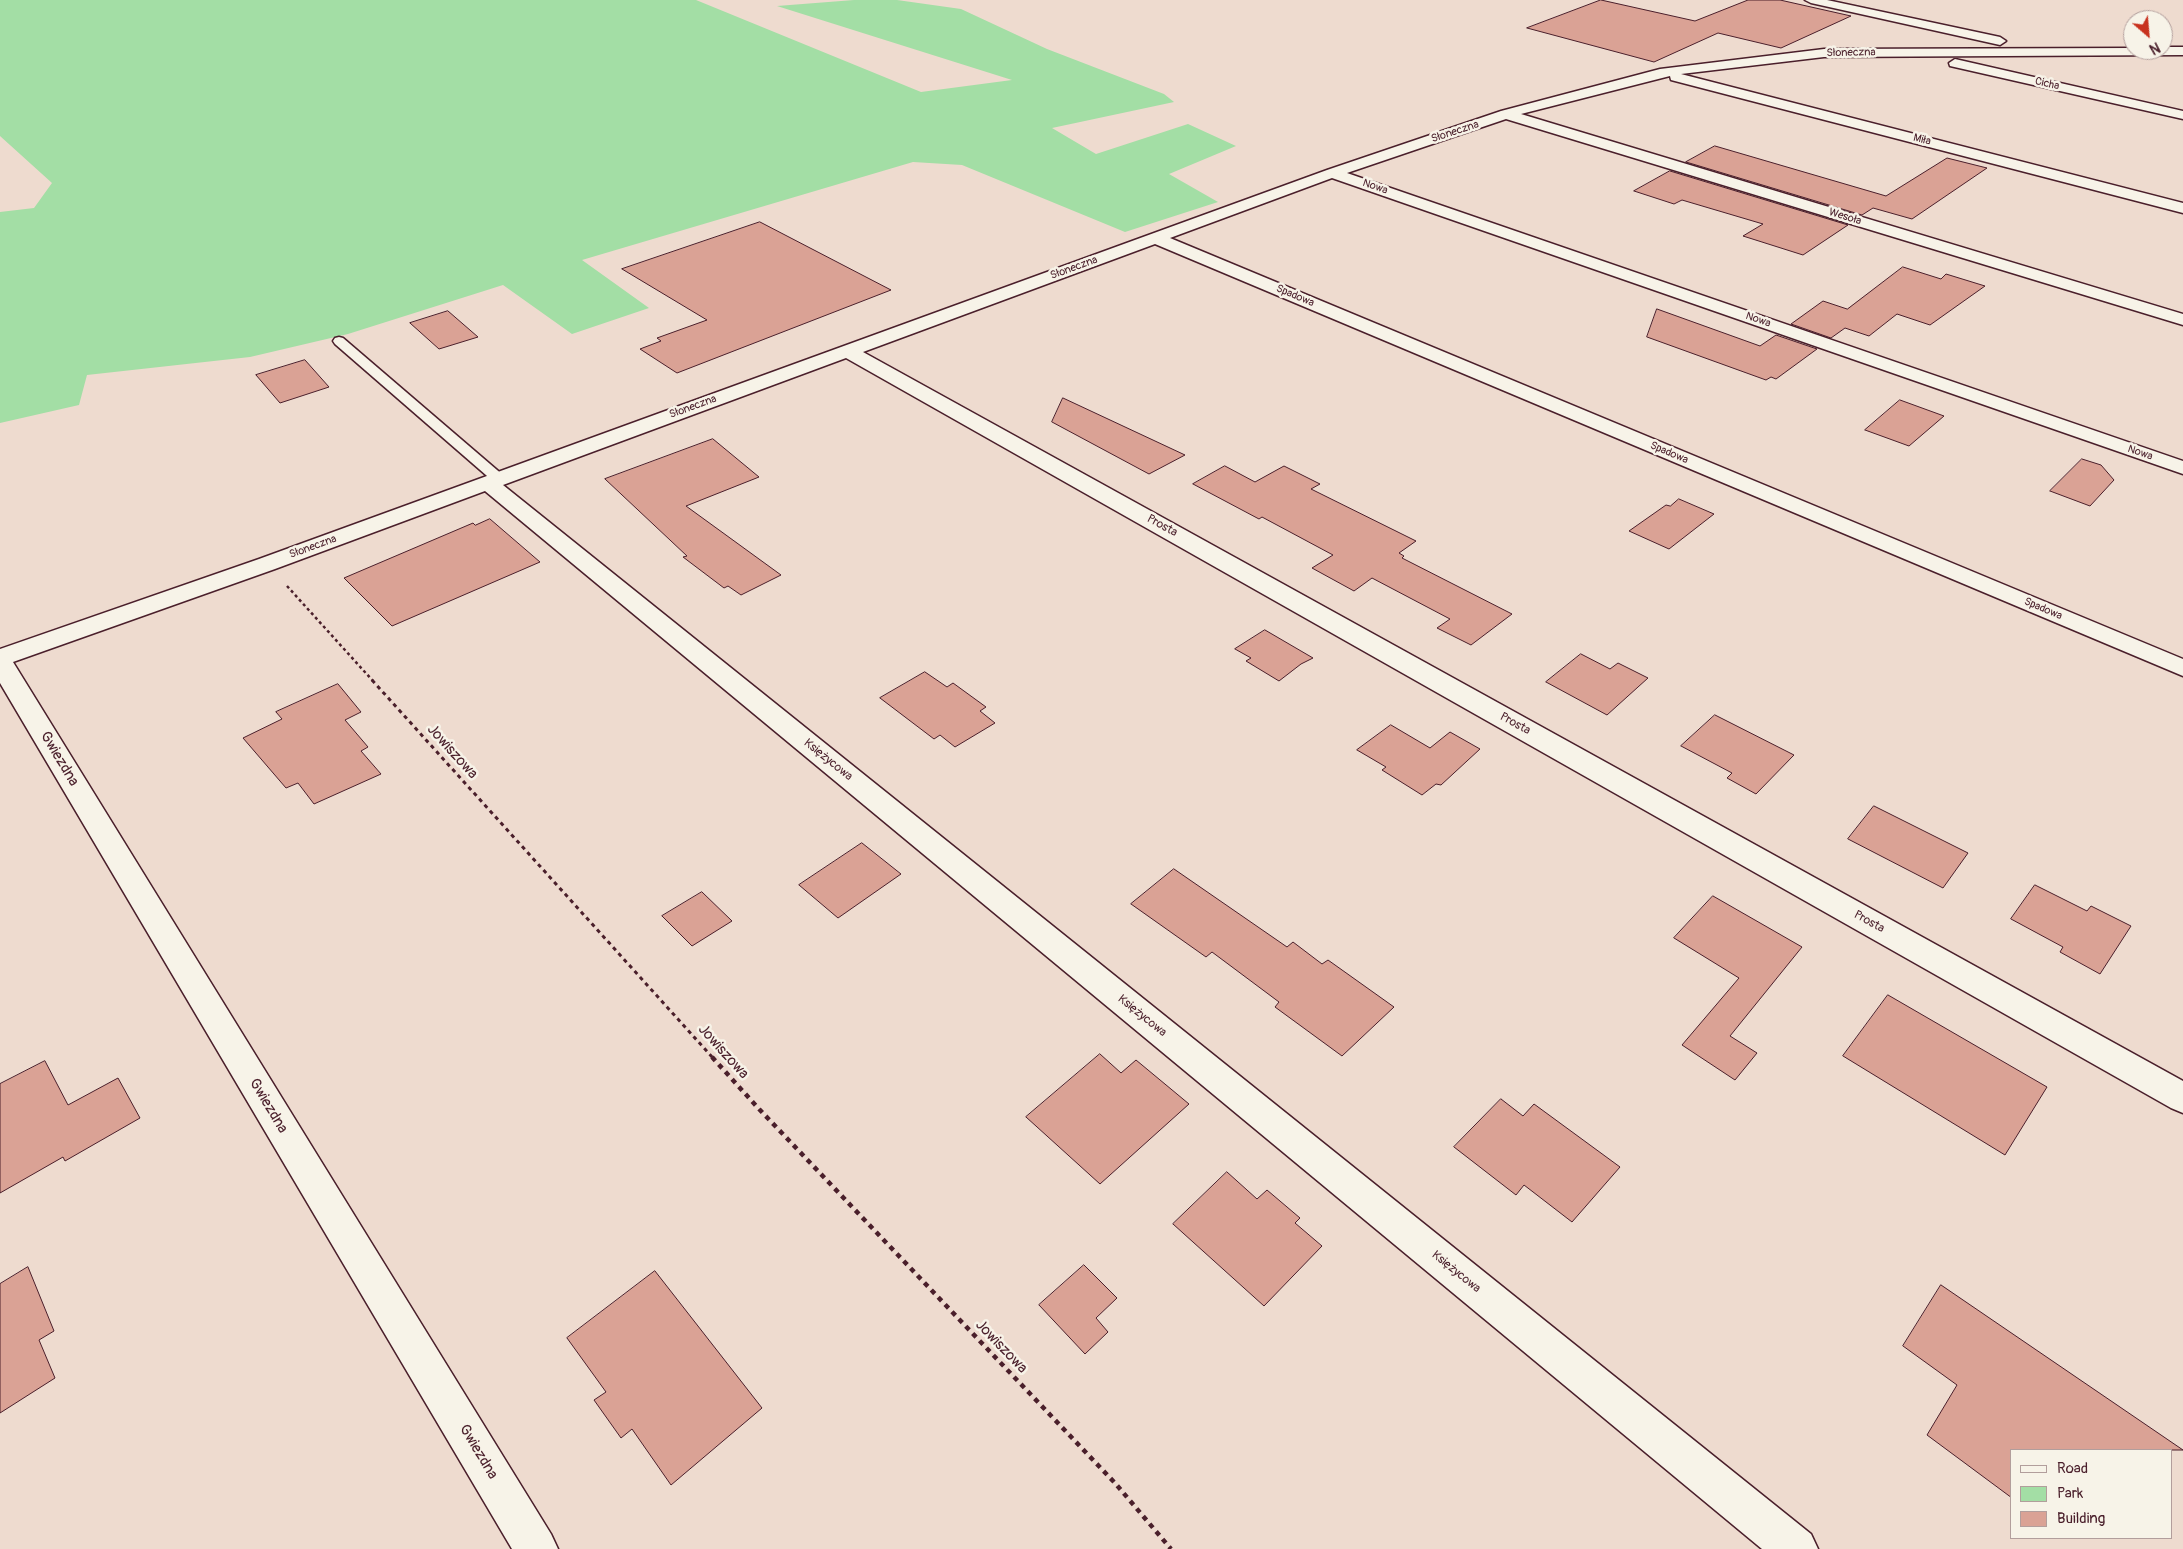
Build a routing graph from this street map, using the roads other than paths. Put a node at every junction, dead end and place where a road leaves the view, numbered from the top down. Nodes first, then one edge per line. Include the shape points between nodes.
1 (1811, 0) edge
2 (2183, 51) edge
3 (2048, 52) junction
4 (1911, 53) junction
5 (1660, 73) junction
6 (1506, 114) junction
7 (2183, 115) edge
8 (1332, 172) junction
9 (2183, 208) edge
10 (1155, 238) junction
11 (2183, 320) edge
12 (339, 341) dead end
13 (848, 350) junction
14 (2183, 468) edge
15 (493, 481) junction
16 (0, 658) edge
17 (0, 662) edge
18 (2183, 668) edge
19 (2183, 1098) edge
20 (536, 1549) edge
21 (1796, 1549) edge

1 - 3 street
2 - 3 street, Słoneczna
3 - 4 street, Słoneczna
4 - 5 street, Słoneczna via 1824,53
4 - 7 street, Cicha
5 - 6 street, Słoneczna
5 - 9 street, Miła
6 - 8 street, Słoneczna
6 - 11 street, Wesoła
8 - 10 street, Słoneczna
8 - 14 street, Nowa
10 - 13 street, Słoneczna
10 - 18 street, Spadowa
12 - 15 lane
13 - 15 street, Słoneczna
13 - 19 street, Prosta
15 - 16 street, Słoneczna
15 - 21 street, Księżycowa
17 - 20 street, Gwiezdna

